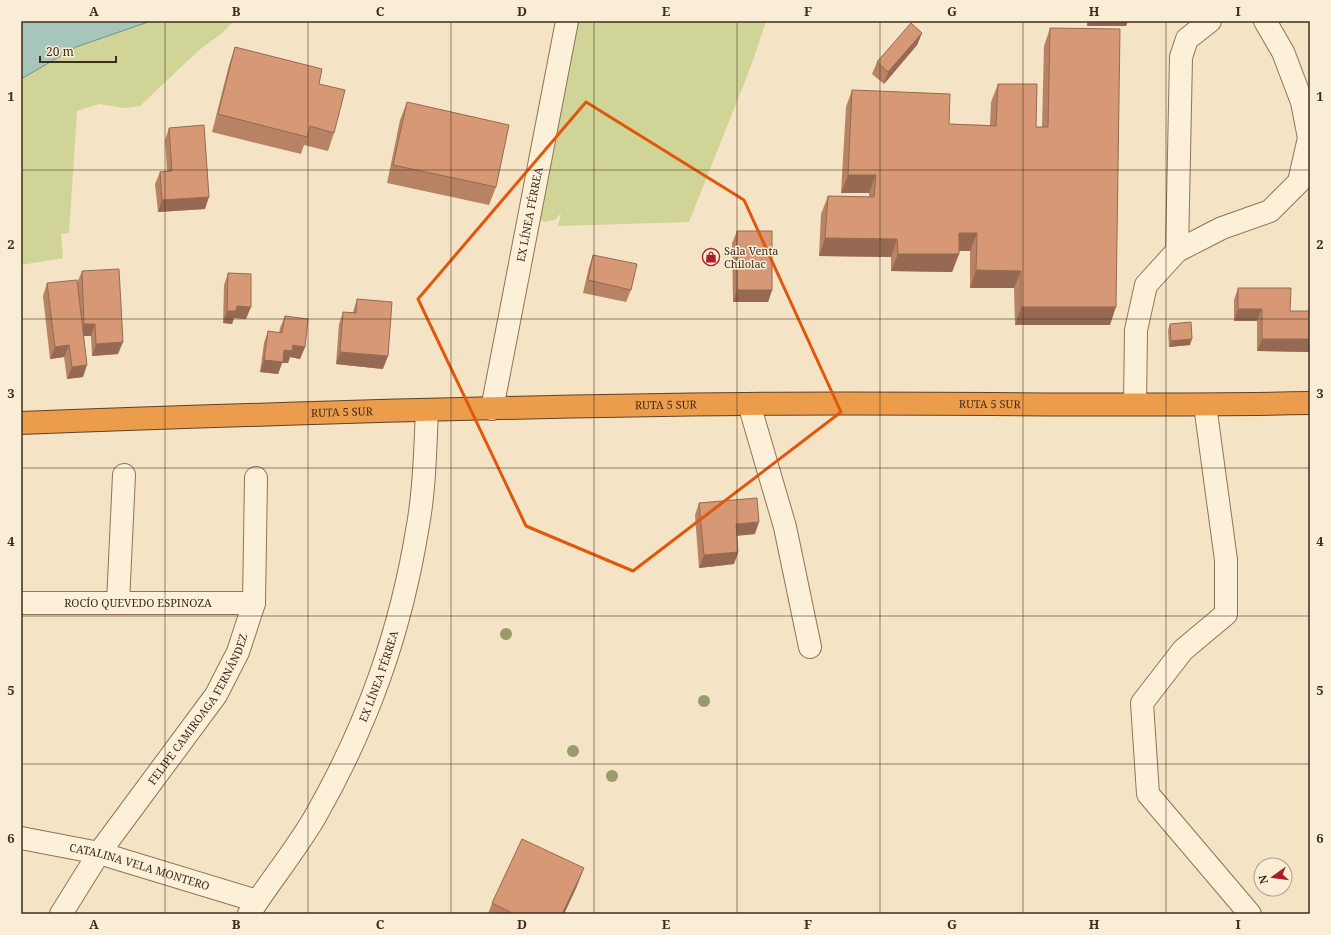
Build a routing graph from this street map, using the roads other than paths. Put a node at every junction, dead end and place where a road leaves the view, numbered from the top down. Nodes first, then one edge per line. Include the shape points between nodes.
1 (567, 21) edge
2 (1210, 21) edge
3 (1265, 21) edge
4 (1177, 251) junction
5 (1310, 403) edge
6 (749, 404) junction
7 (1135, 404) junction
8 (1205, 405) junction
9 (492, 408) junction
10 (427, 411) junction
11 (21, 423) edge
12 (124, 474) dead end
13 (256, 478) dead end
14 (21, 603) edge
15 (118, 603) junction
16 (254, 603) junction
17 (810, 647) dead end
18 (21, 838) edge
19 (99, 853) junction
20 (253, 907) edge
21 (61, 914) edge
22 (1250, 914) edge

1 - 9 street, EX LÍNEA FÉRREA
2 - 4 street via 1187,39 1181,57
3 - 4 street via 1283,52 1302,102 1309,138 1299,182 1270,211 1222,228
4 - 7 street via 1146,285 1136,330
5 - 8 highway, RUTA 5 SUR
6 - 7 highway, RUTA 5 SUR
6 - 9 highway, RUTA 5 SUR
6 - 17 street via 785,527
7 - 8 highway, RUTA 5 SUR
8 - 22 street via 1226,560 1226,614 1182,650 1142,703 1148,794
9 - 10 highway, RUTA 5 SUR
10 - 11 highway, RUTA 5 SUR
10 - 20 street, EX LÍNEA FÉRREA via 425,468 419,524 407,587 378,683 335,781 291,854
12 - 15 street
13 - 16 street, FELIPE CAMIROAGA FERNÁNDEZ
14 - 15 street, ROCÍO QUEVEDO ESPINOZA
15 - 16 street, ROCÍO QUEVEDO ESPINOZA
16 - 19 street, FELIPE CAMIROAGA FERNÁNDEZ via 238,652 216,695
18 - 19 street, CATALINA VELA MONTERO
19 - 20 street, CATALINA VELA MONTERO
19 - 21 street, FELIPE CAMIROAGA FERNÁNDEZ

